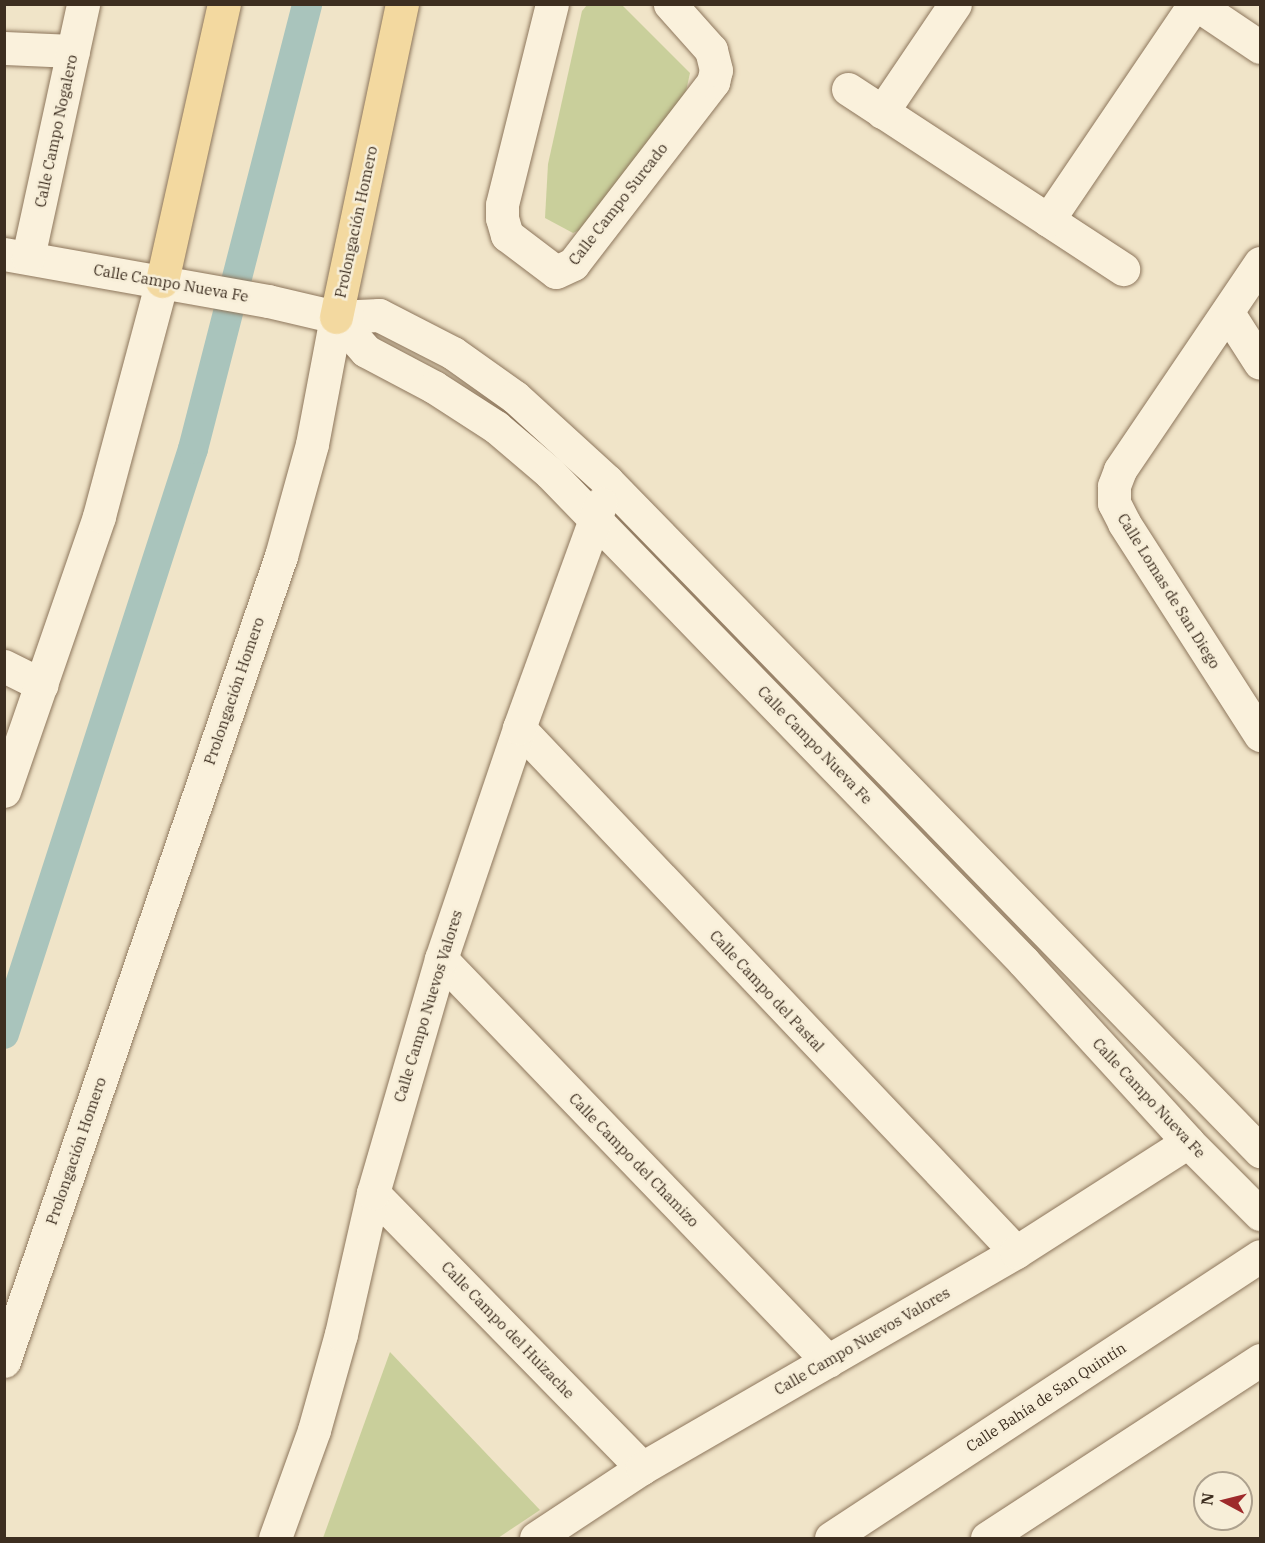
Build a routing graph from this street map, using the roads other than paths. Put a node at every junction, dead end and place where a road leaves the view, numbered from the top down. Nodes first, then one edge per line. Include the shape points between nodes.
1 (83, 4) edge
2 (224, 4) edge
3 (402, 4) edge
4 (552, 4) edge
5 (670, 4) edge
6 (955, 4) edge
7 (1195, 4) edge
8 (1260, 47) edge
9 (4, 48) edge
10 (73, 51) junction
11 (848, 89) dead end
12 (882, 112) junction
13 (1048, 220) junction
14 (16, 255) edge
15 (1260, 263) edge
16 (1123, 269) dead end
17 (162, 281) junction
18 (1228, 313) junction
19 (336, 317) junction
20 (1260, 363) edge
21 (608, 481) junction
22 (596, 521) junction
23 (4, 666) edge
24 (42, 685) junction
25 (519, 728) junction
26 (1260, 735) edge
27 (4, 791) edge
28 (441, 959) junction
29 (1188, 1142) junction
30 (1260, 1151) edge
31 (373, 1193) junction
32 (1260, 1214) edge
33 (1016, 1252) junction
34 (1260, 1256) edge
35 (1260, 1360) edge
36 (4, 1361) edge
37 (828, 1361) junction
38 (642, 1468) junction
39 (275, 1539) edge
40 (536, 1539) edge
41 (831, 1539) edge
42 (987, 1539) edge

1 - 10 street, Calle Campo Nogalero
2 - 17 main road
3 - 19 main road, Prolongación Homero
4 - 5 street, Calle Campo Surcado via 502,218 507,235 556,272 573,264 714,82 716,70 711,50
6 - 12 street
7 - 8 street
7 - 13 street
9 - 10 street
10 - 14 street, Calle Campo Nogalero
11 - 12 street
12 - 13 street
13 - 16 street
14 - 17 street, Calle Campo Nueva Fe
15 - 18 street, Calle Lomas de San Diego
17 - 19 street, Calle Campo Nueva Fe
17 - 24 street via 99,516
18 - 20 street
18 - 26 street, Calle Lomas de San Diego via 1120,470 1114,502 1124,524
19 - 21 street, Calle Campo Nueva Fe via 379,315 453,353 515,397
19 - 22 street, Calle Campo Nueva Fe via 366,351 434,387 496,427 550,473
19 - 36 street, Prolongación Homero via 312,444 281,556
21 - 22 street, Calle Campo Nuevos Valores
21 - 30 street, Calle Campo Nueva Fe
22 - 25 street, Calle Campo Nuevos Valores
22 - 29 street, Calle Campo Nueva Fe via 1023,961
23 - 24 street
24 - 27 street
25 - 28 street, Calle Campo Nuevos Valores
25 - 33 street, Calle Campo del Pastal
28 - 31 street, Calle Campo Nuevos Valores
28 - 37 street, Calle Campo del Chamizo
29 - 32 street, Calle Campo Nueva Fe
29 - 33 street, Calle Campo Nuevos Valores
31 - 38 street, Calle Campo del Huizache
31 - 39 street, Calle Campo Nuevos Valores via 341,1334 314,1430
33 - 37 street, Calle Campo Nuevos Valores
34 - 41 street, Calle Bahía de San Quintín
35 - 42 street
37 - 38 street, Calle Campo Nuevos Valores
38 - 40 street, Calle Campo Nuevos Valores

